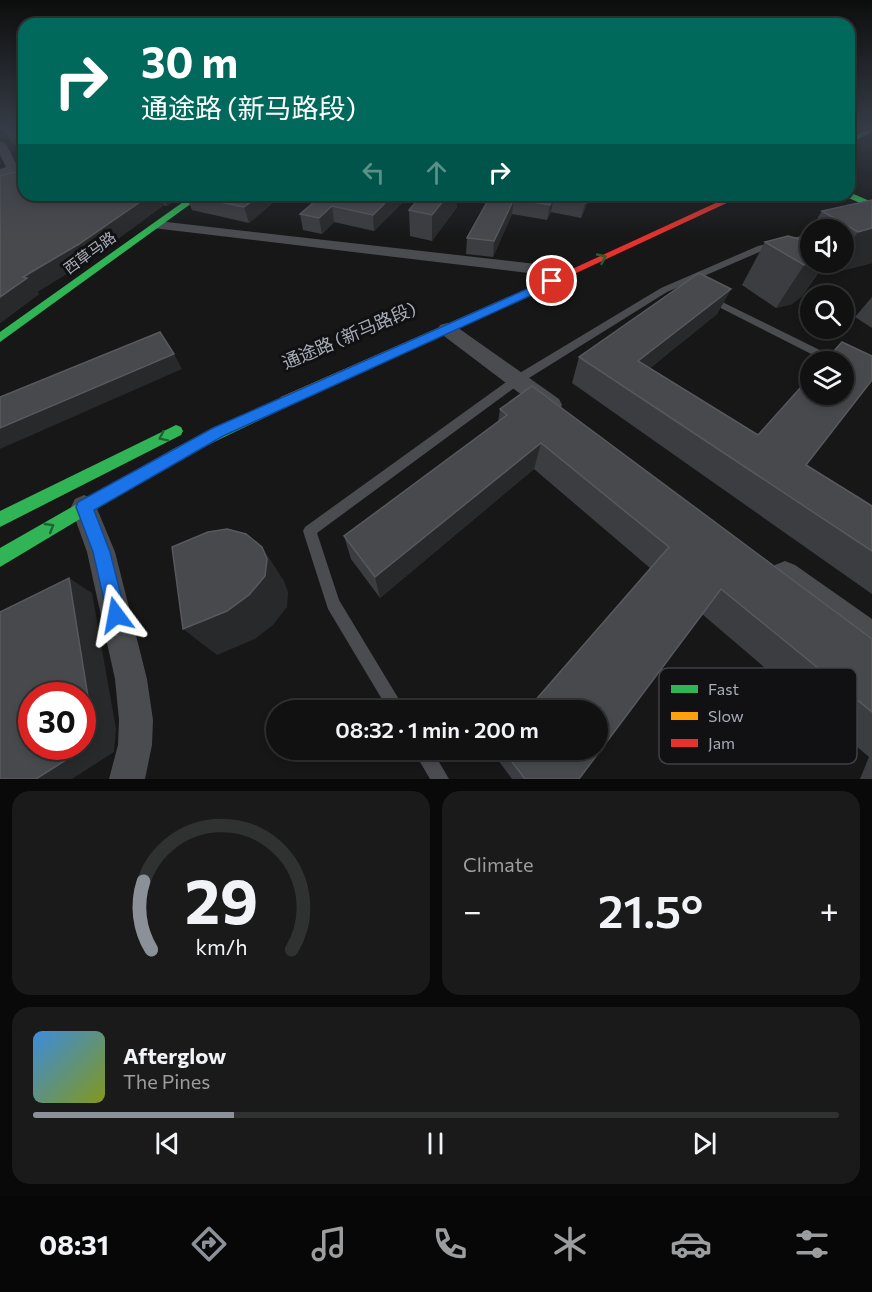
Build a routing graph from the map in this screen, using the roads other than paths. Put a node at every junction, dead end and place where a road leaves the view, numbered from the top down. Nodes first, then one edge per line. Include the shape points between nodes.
1 (12, 165) edge
2 (0, 173) edge
3 (855, 198) edge
4 (191, 201) edge
5 (702, 201) edge
6 (727, 201) edge
7 (872, 205) edge
8 (158, 225) junction
9 (800, 238) edge
10 (545, 270) junction
11 (699, 294) edge
12 (460, 307) dead end
13 (447, 329) junction
14 (0, 338) edge
15 (814, 351) edge
16 (517, 380) junction
17 (574, 422) edge
18 (193, 423) dead end
19 (79, 494) junction
20 (0, 504) edge
21 (0, 519) edge
22 (0, 558) edge
23 (766, 561) edge
24 (872, 638) edge
25 (391, 700) edge
26 (428, 760) edge
27 (127, 779) edge
28 (440, 779) edge

1 - 2 street via 13,169
3 - 7 main road
4 - 8 main road, 西草马路
5 - 10 main road
13 -> 6 main road, 通途路 (新马路段)
8 - 10 street
8 - 14 main road, 西草马路
9 - 16 lane via 761,248 684,286 664,290
10 - 12 main road
11 - 15 lane
13 - 16 street
13 - 19 main road, 通途路 (新马路段)
16 - 17 street
16 - 25 lane via 310,531 333,604
18 -> 19 main road, 通途路 (新马路段)
19 - 20 main road
19 - 21 main road, 通途路 (新马路段)
22 -> 19 main road, 通途路 (新马路段)
19 - 27 street via 101,552 131,679 135,745
23 - 24 street
26 - 28 lane

